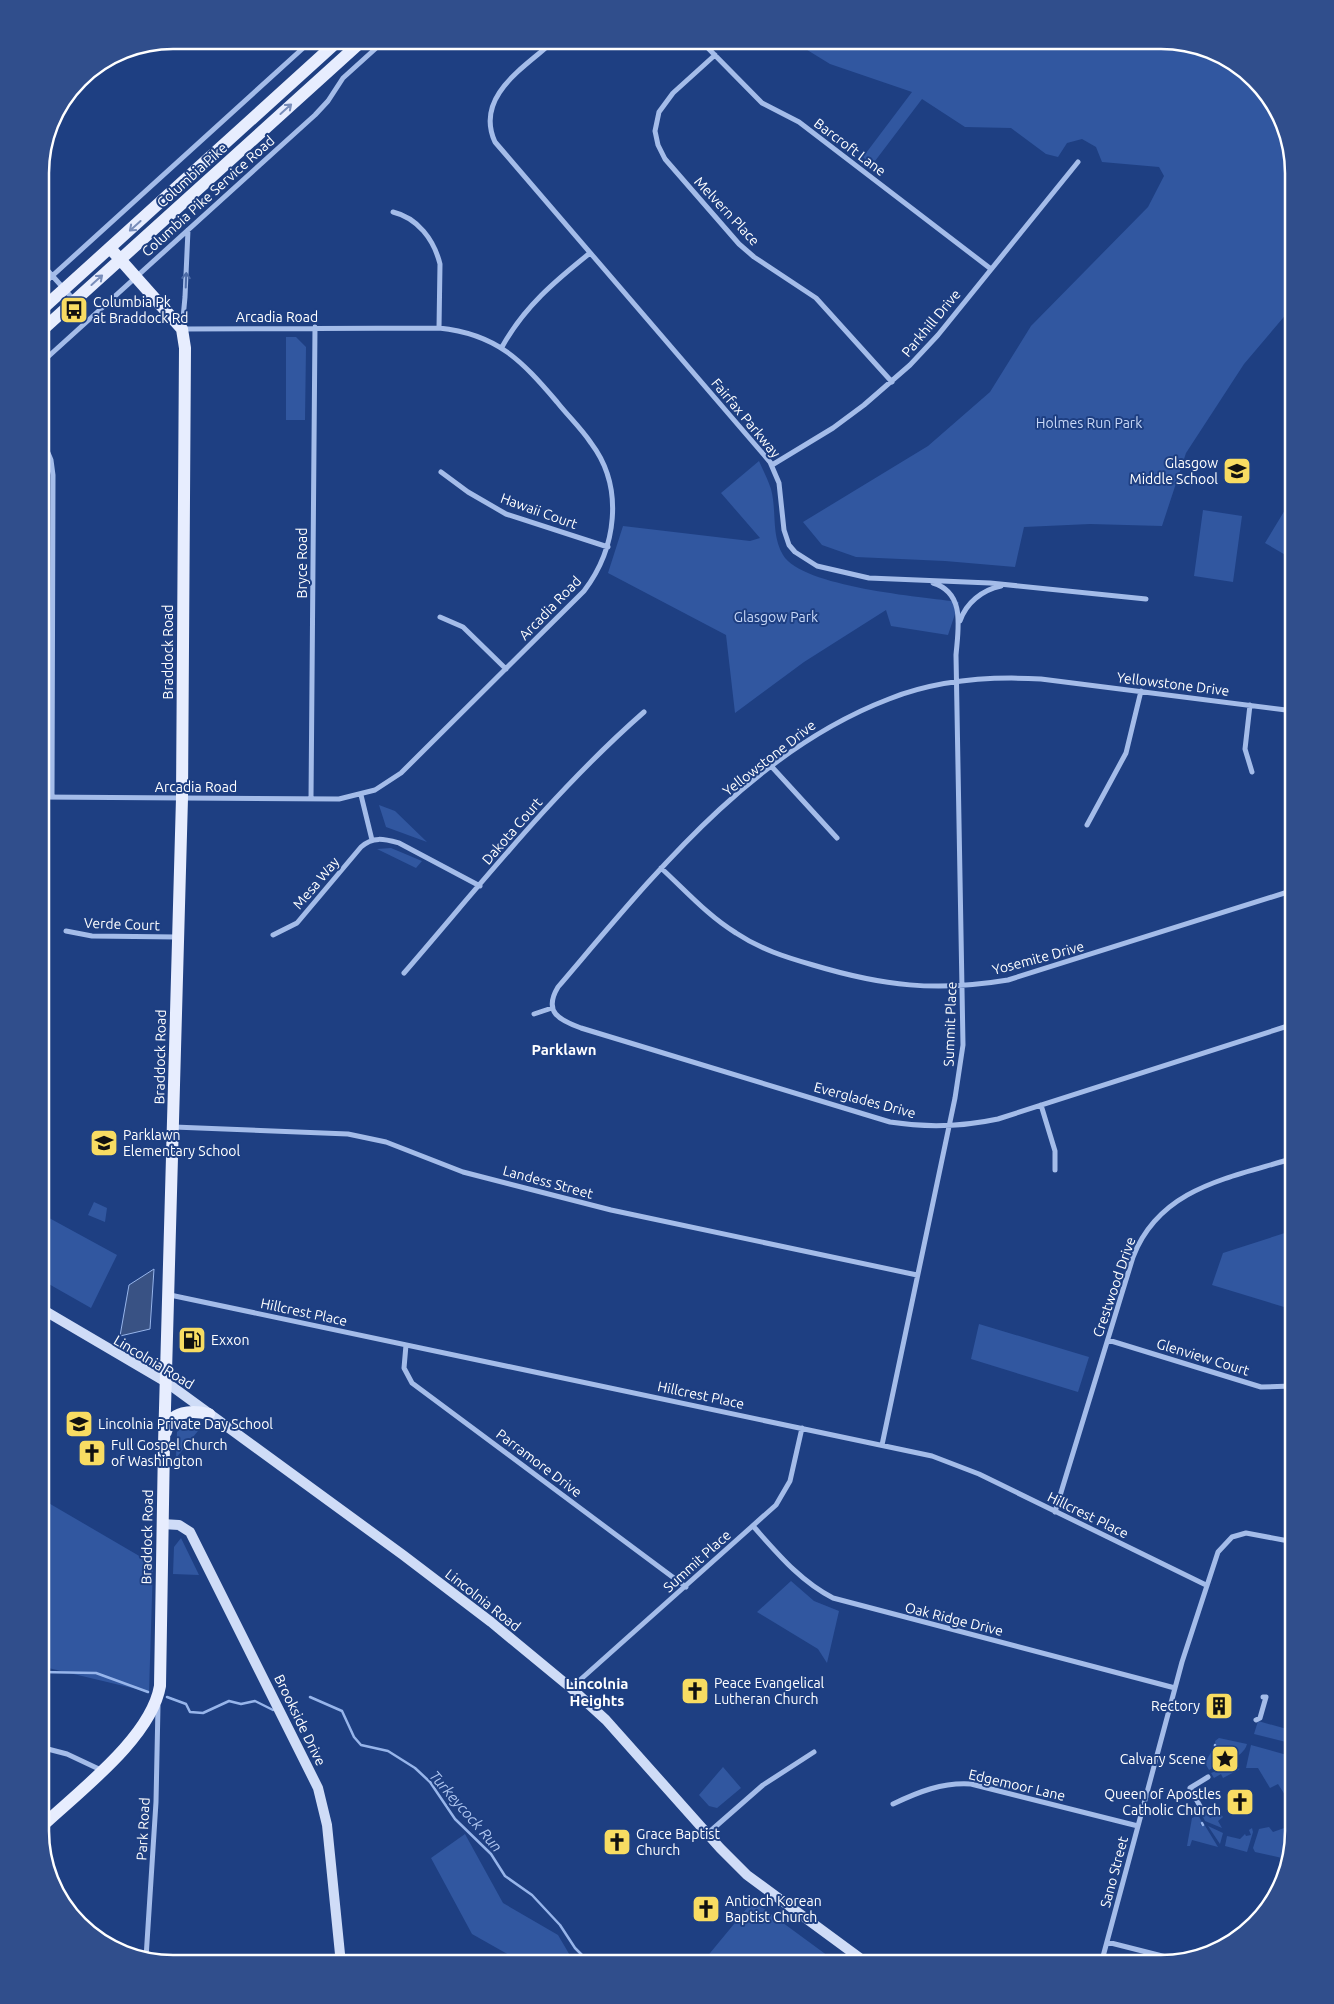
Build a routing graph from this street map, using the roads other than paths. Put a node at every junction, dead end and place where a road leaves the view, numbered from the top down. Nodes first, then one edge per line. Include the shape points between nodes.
1 (302, 49) edge
2 (329, 49) edge
3 (353, 49) edge
4 (375, 49) edge
5 (545, 49) edge
6 (709, 49) edge
7 (715, 55) junction
8 (1078, 162) dead end
9 (393, 212) dead end
10 (188, 230) junction
11 (110, 248) junction
12 (590, 253) junction
13 (120, 259) junction
14 (991, 269) junction
15 (49, 272) edge
16 (52, 276) junction
17 (136, 277) junction
18 (49, 279) edge
19 (64, 290) junction
20 (74, 301) junction
21 (49, 303) edge
22 (49, 324) edge
23 (315, 327) junction
24 (182, 328) junction
25 (439, 328) junction
26 (502, 347) junction
27 (49, 356) edge
28 (892, 382) junction
29 (49, 457) edge
30 (772, 465) junction
31 (441, 472) dead end
32 (608, 547) junction
33 (925, 580) junction
34 (1012, 585) junction
35 (1146, 599) dead end
36 (440, 616) dead end
37 (959, 626) junction
38 (506, 669) junction
39 (957, 681) junction
40 (1141, 691) junction
41 (1250, 705) junction
42 (1285, 710) edge
43 (644, 712) dead end
44 (772, 766) junction
45 (1252, 772) dead end
46 (361, 795) junction
47 (52, 797) joint
48 (182, 798) junction
49 (311, 799) junction
50 (1087, 825) dead end
51 (837, 838) dead end
52 (372, 840) junction
53 (661, 868) junction
54 (480, 886) junction
55 (1285, 893) edge
56 (66, 931) dead end
57 (273, 935) dead end
58 (178, 936) junction
59 (404, 973) dead end
60 (963, 986) junction
61 (552, 1008) junction
62 (534, 1014) dead end
63 (1285, 1027) edge
64 (1041, 1105) junction
65 (173, 1127) junction
66 (948, 1127) junction
67 (1285, 1161) edge
68 (1055, 1170) dead end
69 (917, 1275) junction
70 (168, 1294) junction
71 (49, 1313) edge
72 (1108, 1340) junction
73 (406, 1344) junction
74 (166, 1382) junction
75 (1285, 1387) edge
76 (210, 1414) junction
77 (802, 1428) junction
78 (164, 1444) junction
79 (882, 1445) junction
80 (1056, 1512) junction
81 (162, 1524) junction
82 (753, 1526) junction
83 (1285, 1540) edge
84 (1206, 1584) junction
85 (686, 1587) junction
86 (571, 1688) junction
87 (1175, 1688) junction
88 (1264, 1697) dead end
89 (158, 1701) junction
90 (1256, 1720) dead end
91 (49, 1749) edge
92 (814, 1752) dead end
93 (102, 1770) junction
94 (1208, 1777) dead end
95 (893, 1804) dead end
96 (1201, 1808) dead end
97 (49, 1820) edge
98 (1138, 1826) junction
99 (707, 1834) junction
100 (1107, 1942) junction
101 (146, 1953) edge
102 (340, 1955) edge
103 (856, 1955) edge
104 (1103, 1955) edge
105 (1158, 1955) edge

1 - 16 street
2 -> 11 main road, Columbia Pike
13 -> 3 main road, Columbia Pike
4 - 10 street, Columbia Pike Service Road via 344,78 315,114
5 - 12 street, Fairfax Parkway via 497,94 489,123 498,147
6 - 7 street, Barcroft Lane
7 - 14 street, Barcroft Lane via 762,103 806,128
7 - 28 street, Melvern Place via 672,93 659,112 655,131 661,154 739,244 816,298
8 - 14 street, Parkhill Drive
9 - 25 street via 415,223 433,244 437,254 440,264
10 - 17 street, Columbia Pike Service Road
24 -> 10 street, Braddock Road
11 - 13 main road
11 - 19 main road, Columbia Pike
12 - 26 street via 534,301
12 - 30 street, Fairfax Parkway
13 - 17 main road
20 -> 13 main road, Columbia Pike
14 - 28 street, Parkhill Drive via 938,335
15 - 16 street
16 - 18 street
16 - 19 street
17 - 24 main road
17 - 27 street, Columbia Pike Service Road
19 - 20 street
19 - 21 main road, Columbia Pike
20 - 22 main road, Columbia Pike
23 - 24 street, Arcadia Road
23 - 25 street, Arcadia Road
23 - 49 street, Bryce Road
24 - 48 main road, Braddock Road via 185,348
25 - 26 street, Arcadia Road via 474,334
26 - 32 street, Arcadia Road via 538,381 597,451 612,498 612,532
28 - 30 street, Parkhill Drive via 833,428
29 - 47 street via 53,475
30 - 33 street, Fairfax Parkway via 779,483 786,536 795,552 817,566 852,576
31 - 32 street, Hawaii Court via 506,514
32 - 38 street, Arcadia Road via 601,566 584,591
33 - 34 street, Fairfax Parkway
33 - 37 street, Summit Place via 941,586 954,599
34 - 35 street, Fairfax Parkway
34 - 37 street, Summit Place via 994,588 975,599
36 - 38 street via 463,626
37 - 39 street, Summit Place
38 - 46 street, Arcadia Road via 401,774
39 - 40 street, Yellowstone Drive via 1023,678
39 - 44 street, Yellowstone Drive via 899,695 860,710 812,737
39 - 60 street, Summit Place
40 - 41 street, Yellowstone Drive
40 - 50 street via 1126,753
41 - 42 street, Yellowstone Drive
41 - 45 street via 1245,749
43 - 54 street, Dakota Court via 580,772
44 - 51 street
44 - 53 street, Yellowstone Drive
46 - 49 street, Arcadia Road via 339,800
46 - 52 street
47 - 48 street, Arcadia Road
48 - 49 street, Arcadia Road
48 - 58 main road, Braddock Road
52 - 54 street via 399,842
52 - 57 street, Mesa Way via 361,848 297,923
53 - 60 street, Yosemite Drive via 716,919 770,952 855,978 915,986
53 - 61 street, Yellowstone Drive via 558,986
54 - 59 street, Dakota Court
55 - 60 street, Yosemite Drive via 1032,974
56 - 58 street, Verde Court via 92,936
58 - 65 main road, Braddock Road
60 - 66 street, Summit Place via 961,1067
61 - 62 street
61 - 66 street, Everglades Drive via 560,1019 581,1028 843,1108 890,1122
63 - 64 street, Everglades Drive
64 - 66 street, Everglades Drive via 998,1119
64 - 68 street via 1055,1152
65 - 69 street, Landess Street via 367,1137 463,1172 611,1210
65 - 70 main road, Braddock Road
66 - 69 street, Summit Place
67 - 72 street, Crestwood Drive via 1200,1188 1162,1212 1135,1252
69 - 79 street, Summit Place
70 - 73 street, Hillcrest Place
70 - 74 main road, Braddock Road
71 - 74 main road, Lincolnia Road
72 - 75 street, Glenview Court via 1261,1387
72 - 80 street, Crestwood Drive
73 - 77 street, Hillcrest Place
73 - 85 street, Parramore Drive via 404,1368 412,1383
74 - 76 main road, Lincolnia Road
74 - 78 main road, Braddock Road
76 - 78 main road via 186,1412 174,1417 167,1426
76 - 86 main road, Lincolnia Road via 403,1555
77 - 79 street, Hillcrest Place
77 - 82 street, Summit Place via 793,1472 784,1494
78 - 81 main road, Braddock Road
79 - 80 street, Hillcrest Place via 957,1464
80 - 84 street, Hillcrest Place
81 - 89 main road, Braddock Road
81 - 102 main road, Brookside Drive via 179,1525 190,1532 318,1788 326,1825
82 - 85 street, Summit Place
82 - 87 street, Oak Ridge Drive via 805,1581 833,1598
83 - 84 street, Sano Street via 1253,1533 1232,1537 1218,1552
84 - 87 street, Sano Street
85 - 86 street, Summit Place
86 - 99 main road, Lincolnia Road via 623,1737
87 - 98 street, Sano Street
88 - 90 street via 1260,1718
89 - 93 main road, Braddock Road via 142,1728
89 - 101 street, Park Road via 156,1802
91 - 93 street via 68,1754
92 - 99 street via 763,1785
93 - 97 main road, Braddock Road
94 - 96 street via 1190,1788
95 - 98 street, Edgemoor Lane via 946,1784 971,1784
98 - 100 street, Sano Street
99 - 103 main road, Lincolnia Road via 747,1875
100 - 104 street, Sano Street
100 - 105 street

